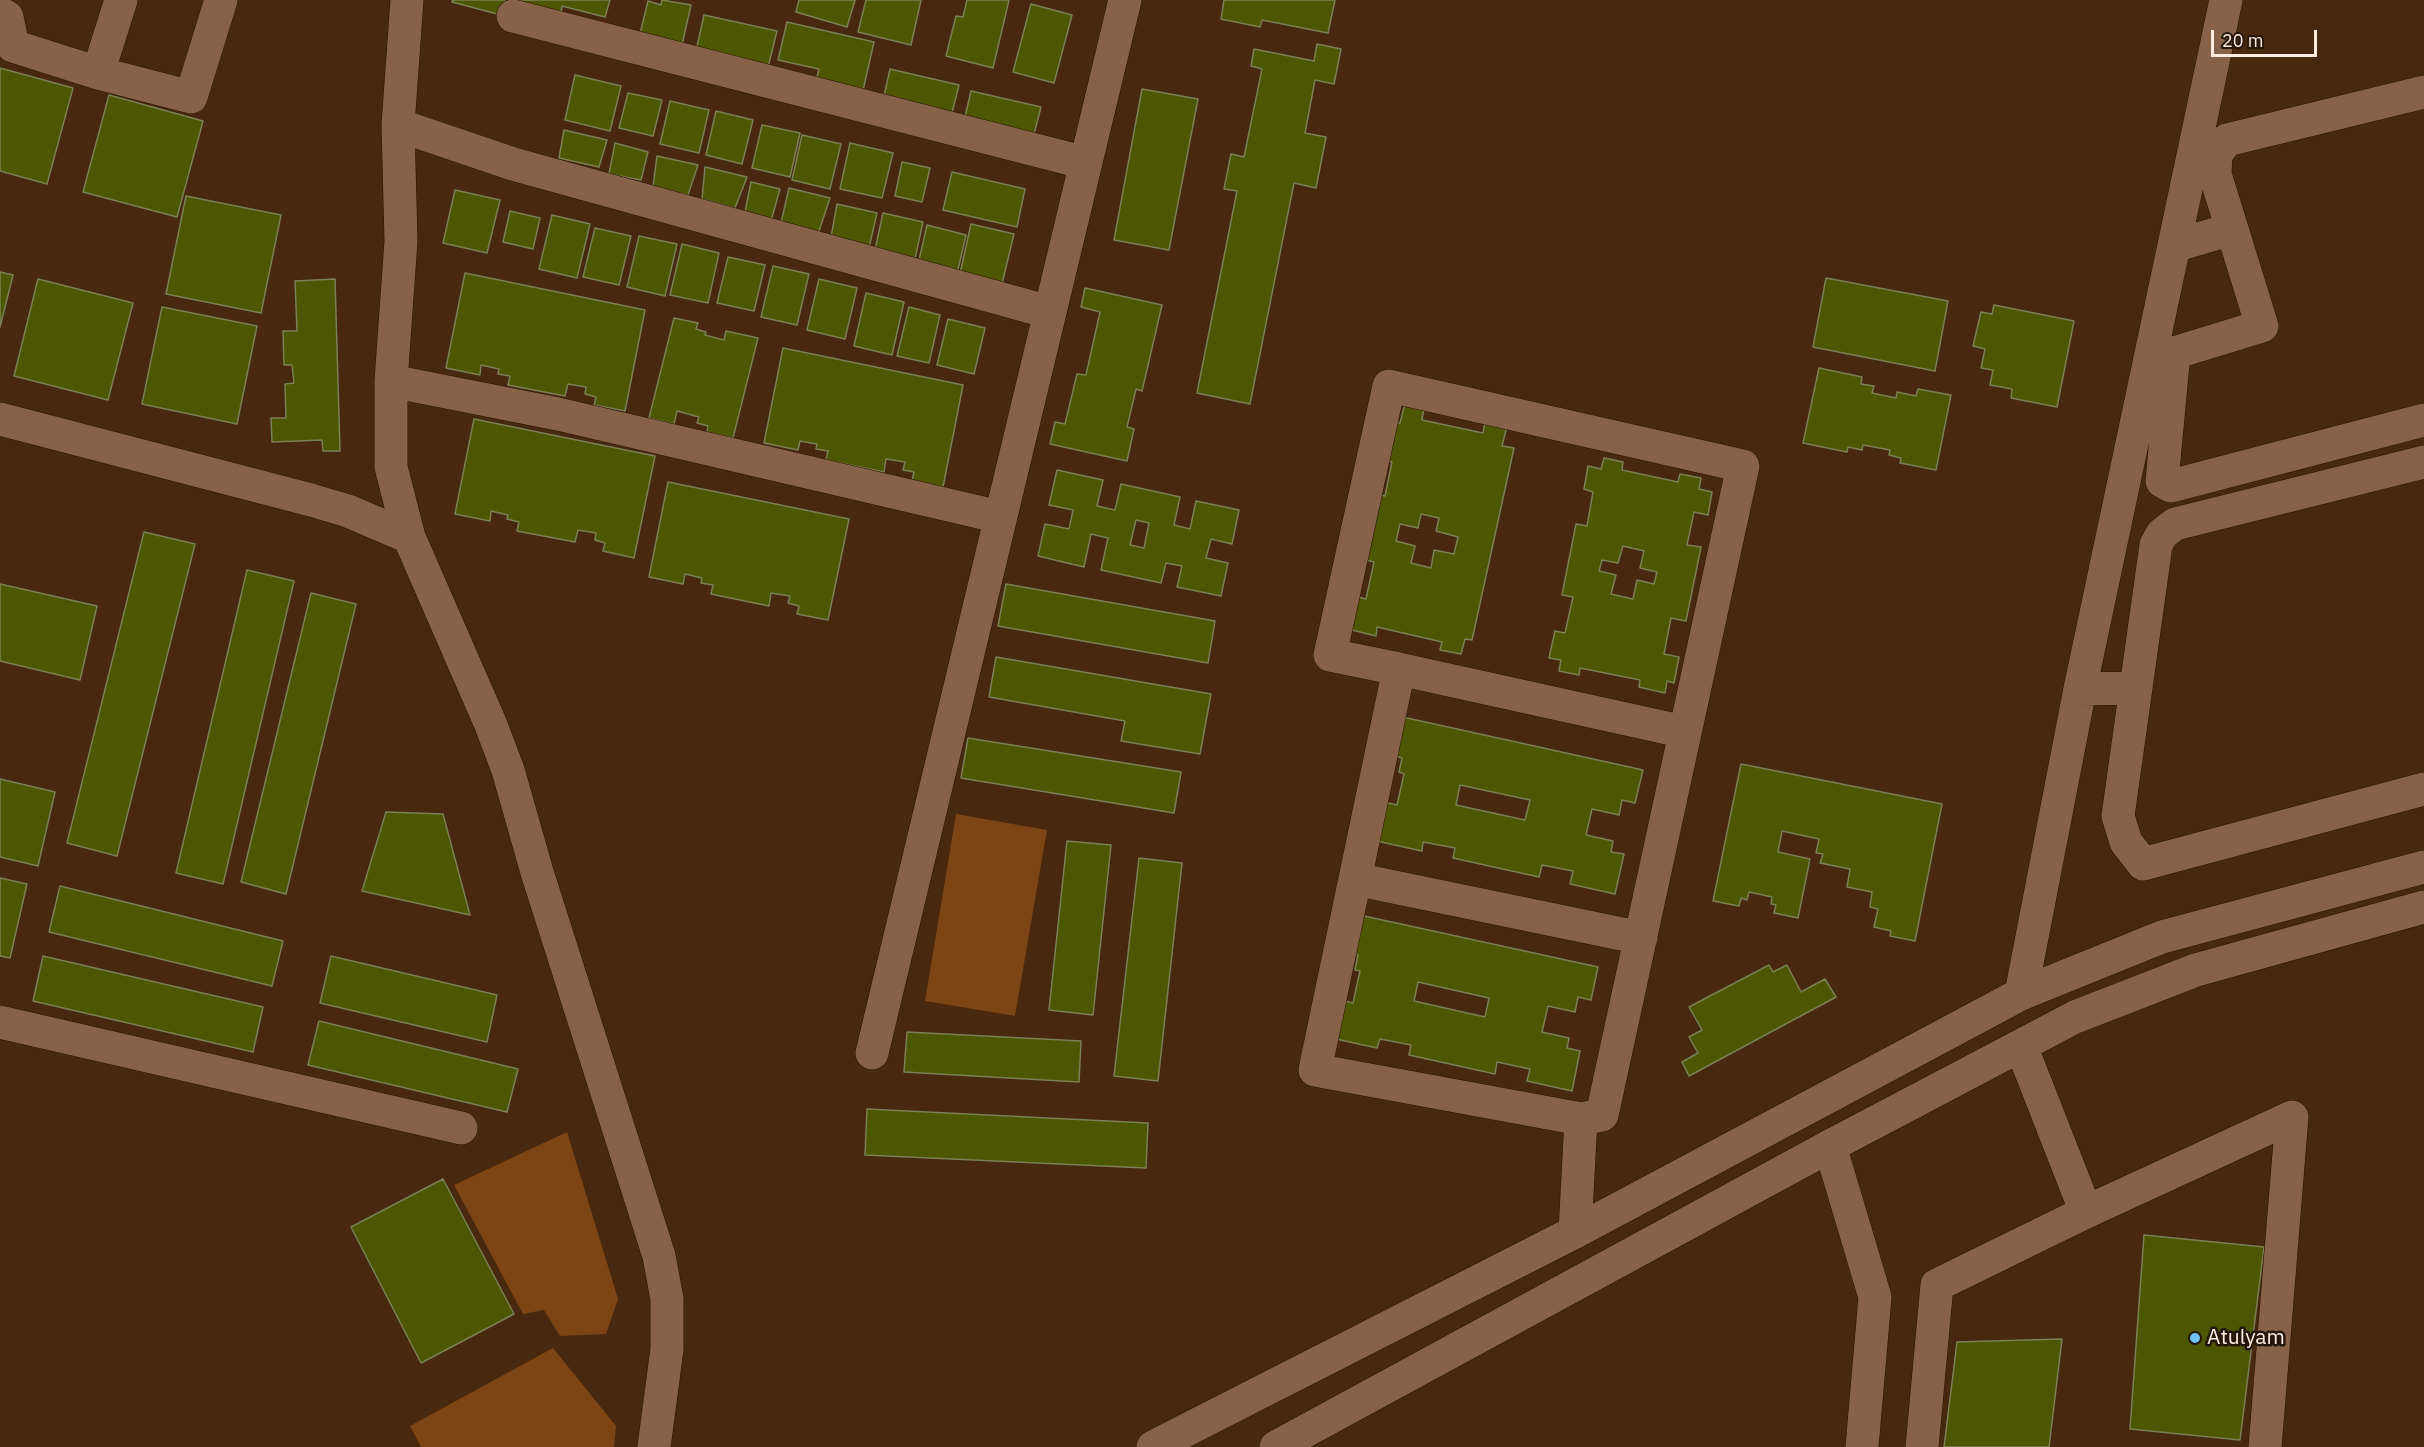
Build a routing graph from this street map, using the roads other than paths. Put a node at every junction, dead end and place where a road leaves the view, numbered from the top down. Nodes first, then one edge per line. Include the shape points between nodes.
1 (121, 0) edge
2 (221, 0) edge
3 (407, 0) edge
4 (1125, 0) edge
5 (2226, 0) edge
6 (7, 10) edge
7 (513, 16) dead end
8 (98, 73) junction
9 (2424, 92) edge
10 (398, 125) junction
11 (1086, 163) junction
12 (2232, 229) junction
13 (2174, 246) junction
14 (1050, 312) junction
15 (2162, 356) junction
16 (391, 381) junction
17 (0, 419) edge
18 (2424, 420) edge
19 (2424, 462) edge
20 (1000, 517) junction
21 (409, 537) junction
22 (1399, 669) junction
23 (2080, 688) junction
24 (2136, 688) junction
25 (1685, 732) junction
26 (2424, 789) edge
27 (2424, 867) edge
28 (1355, 879) junction
29 (2424, 907) edge
30 (1641, 938) junction
31 (2020, 994) junction
32 (0, 1022) edge
33 (2021, 1046) junction
34 (872, 1053) dead end
35 (1581, 1119) junction
36 (461, 1128) dead end
37 (1830, 1146) junction
38 (2086, 1212) junction
39 (1575, 1232) junction
40 (654, 1447) edge
41 (1153, 1447) edge
42 (1276, 1447) edge
43 (1862, 1447) edge
44 (1922, 1447) edge
45 (2265, 1447) edge

1 - 8 street
2 - 8 street via 191,98
3 - 10 street
4 - 11 street
5 - 13 street
6 - 8 street via 13,46
7 - 11 street
9 - 12 street via 2227,140 2216,154 2215,174
10 - 14 street via 513,164
10 - 16 street via 401,241
11 - 14 street
12 - 13 street
12 - 15 street via 2262,326
13 - 15 street
14 - 20 street
15 - 18 street via 2162,482 2171,486
15 - 23 street
16 - 20 street via 558,414
16 - 21 street via 391,467
17 - 21 street via 311,500
19 - 24 street via 2175,524 2156,545
20 - 34 street
21 - 40 street via 508,770 659,1256 667,1299 667,1349
22 - 25 street
22 - 25 street via 1330,655 1389,386 1743,466
22 - 28 street
23 - 24 street
23 - 31 street
24 - 26 street via 2118,816 2126,842 2143,864
25 - 30 street
27 - 31 street via 2162,937
28 - 30 street
28 - 35 street via 1316,1070
29 - 33 street via 2196,970 2075,1017
30 - 35 street via 1602,1115
31 - 39 street
32 - 36 street
33 - 37 street
33 - 38 street
35 - 39 street
37 - 42 street
37 - 43 street via 1875,1297
38 - 44 street via 1937,1285
38 - 45 street via 2292,1117
39 - 41 street

